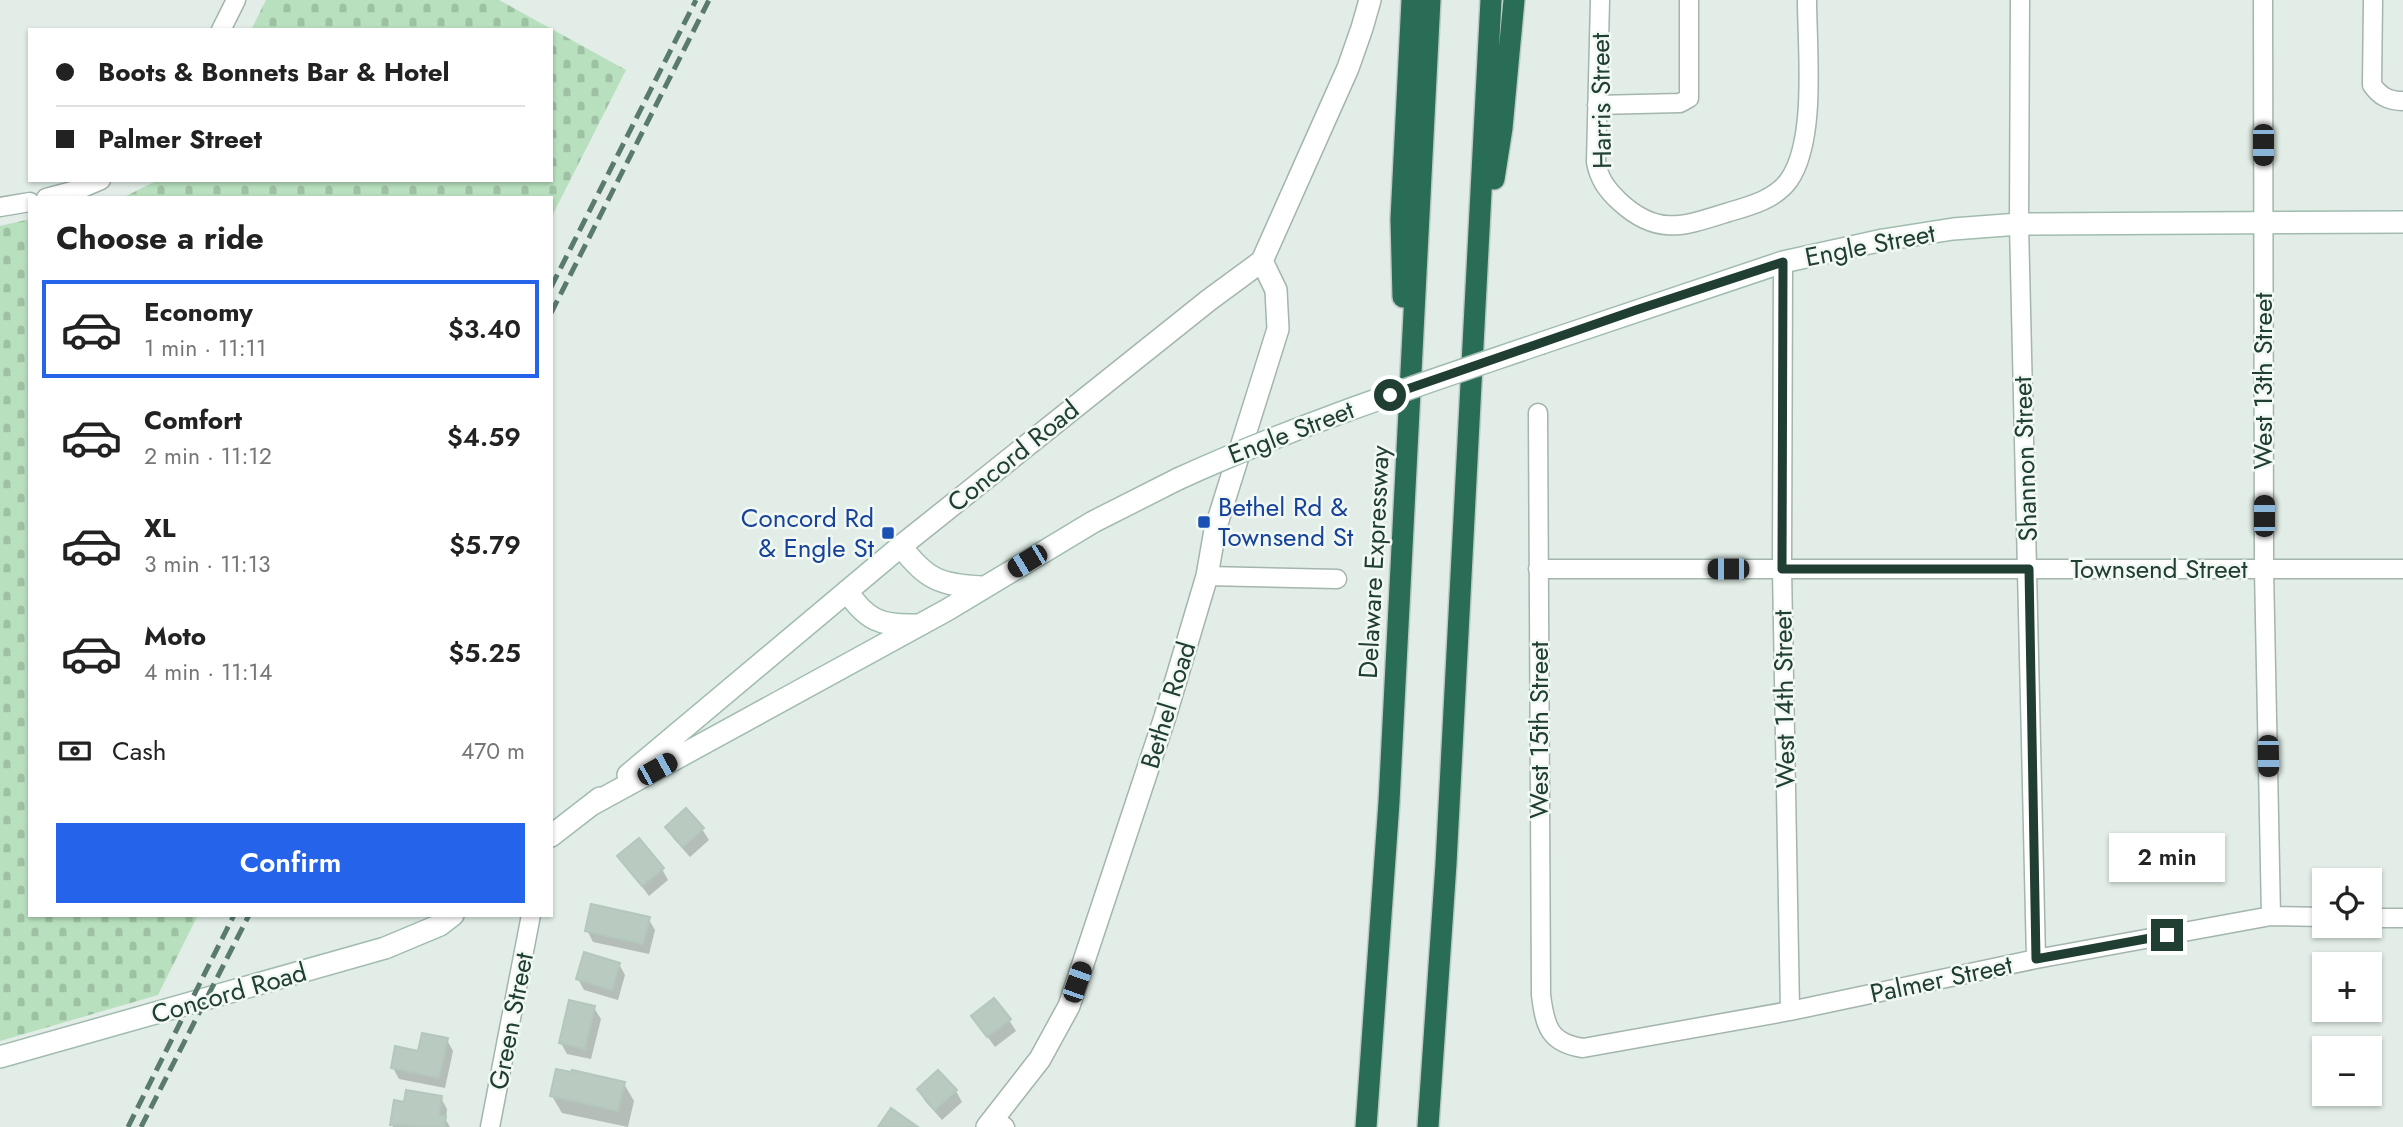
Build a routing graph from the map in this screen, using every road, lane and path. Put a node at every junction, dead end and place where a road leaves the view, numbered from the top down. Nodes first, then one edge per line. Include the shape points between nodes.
1 (236, 0) edge
2 (1370, 0) edge
3 (1412, 0) edge
4 (1430, 0) edge
5 (1491, 0) edge
6 (1514, 0) edge
7 (1600, 0) edge
8 (1689, 0) edge
9 (1807, 0) edge
10 (2020, 0) edge
11 (2263, 0) edge
12 (2373, 0) edge
13 (221, 28) edge
14 (2403, 102) edge
15 (1597, 105) junction
16 (96, 182) edge
17 (54, 196) edge
18 (28, 202) edge
19 (0, 207) edge
20 (2403, 222) edge
21 (2263, 223) junction
22 (2019, 224) junction
23 (1262, 261) junction
24 (1783, 262) junction
25 (1477, 288) junction
26 (1538, 413) dead end
27 (1408, 457) junction
28 (901, 546) junction
29 (1538, 569) junction
30 (1782, 569) junction
31 (2029, 569) junction
32 (2264, 569) junction
33 (2403, 569) edge
34 (1207, 576) junction
35 (1337, 579) dead end
36 (982, 587) junction
37 (847, 591) junction
38 (916, 625) junction
39 (591, 805) junction
40 (553, 834) edge
41 (2271, 916) junction
42 (450, 917) edge
43 (531, 917) edge
44 (2312, 917) edge
45 (2382, 918) edge
46 (2403, 918) edge
47 (2036, 959) junction
48 (1790, 1011) junction
49 (1560, 1040) joint
50 (0, 1057) edge
51 (995, 1124) edge
52 (490, 1127) edge
53 (1366, 1127) edge
54 (1429, 1127) edge

1 - 13 street
2 - 23 main road, Concord Road via 1348,68
3 - 27 highway via 1401,219
4 - 27 highway, Delaware Expressway
5 - 25 highway
6 - 25 highway via 1502,128
7 - 15 street, Harris Street
8 - 15 street via 1689,98 1680,103
9 - 15 street, Harris Street via 1807,127 1788,181 1767,198 1679,226 1646,222 1614,197 1598,173
10 - 22 street, Shannon Street
11 - 21 street, West 13th Street
12 - 14 street via 2372,85 2378,94
16 - 17 street
18 - 19 street
20 - 21 main road, Engle Street
21 - 22 main road, Engle Street
21 - 32 street, West 13th Street
22 - 24 main road, Engle Street via 1883,240
22 - 31 street, Shannon Street
23 - 28 main road, Concord Road
23 - 34 main road, Bethel Road via 1276,289 1278,329 1215,530
24 - 30 street, West 14th Street
24 - 36 main road, Engle Street, bridge via 1236,452 1093,522
25 - 54 highway
26 - 29 street, West 15th Street
27 - 53 highway, Delaware Expressway via 1390,802
28 - 36 main road via 931,578
28 - 37 main road, Concord Road
29 - 30 street, Townsend Street
29 - 49 street, West 15th Street via 1541,995 1546,1025
30 - 31 street, Townsend Street
30 - 48 street, West 14th Street
31 - 32 street, Townsend Street
31 - 47 street, Shannon Street
32 - 33 street, Townsend Street
32 - 41 street, West 13th Street
34 - 35 street
34 - 51 main road, Bethel Road via 1069,1006 1040,1059
36 - 38 main road, Engle Street
37 - 38 main road via 862,611 882,623
37 - 39 main road, Concord Road
38 - 39 main road, Engle Street
39 - 40 main road, Concord Road
41 - 44 street, Palmer Street
41 - 47 street, Palmer Street
42 - 50 main road, Concord Road via 385,948
43 - 52 street, Green Street
45 - 46 street
47 - 48 street, Palmer Street
48 - 49 street, Palmer Street via 1583,1048

